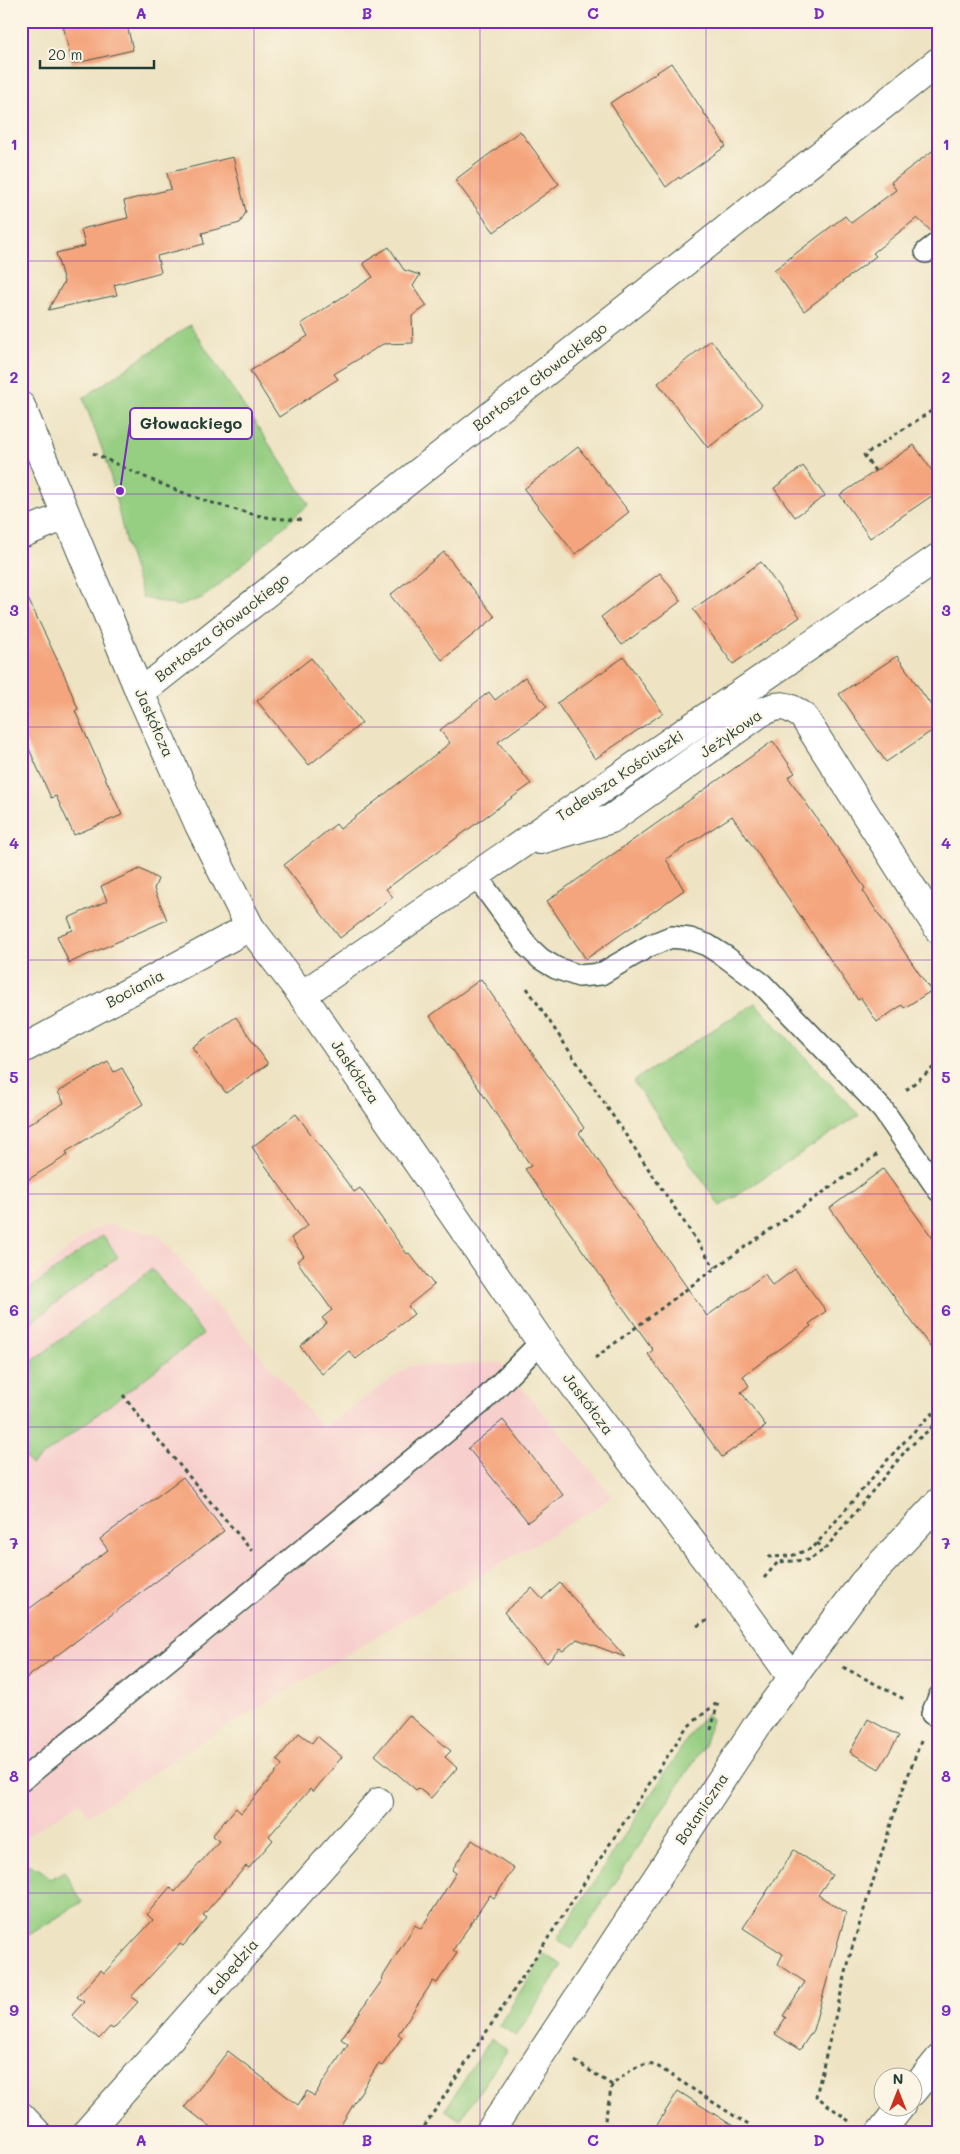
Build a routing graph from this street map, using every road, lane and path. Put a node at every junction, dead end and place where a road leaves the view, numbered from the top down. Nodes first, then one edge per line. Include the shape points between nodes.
1 (939, 61) edge
2 (21, 406) edge
3 (938, 407) edge
4 (93, 454) dead end
5 (875, 471) dead end
6 (65, 516) junction
7 (306, 520) dead end
8 (21, 534) edge
9 (939, 557) edge
10 (140, 693) junction
11 (514, 848) junction
12 (476, 876) junction
13 (250, 927) junction
14 (939, 930) edge
15 (526, 988) dead end
16 (302, 994) junction
17 (21, 1050) edge
18 (939, 1063) edge
19 (930, 1070) dead end
20 (880, 1153) dead end
21 (939, 1191) edge
22 (714, 1268) junction
23 (541, 1342) junction
24 (595, 1358) dead end
25 (124, 1395) dead end
26 (939, 1408) edge
27 (939, 1420) edge
28 (939, 1502) edge
29 (817, 1543) junction
30 (825, 1550) junction
31 (255, 1555) dead end
32 (768, 1557) dead end
33 (772, 1568) dead end
34 (704, 1622) dead end
35 (697, 1626) dead end
36 (836, 1664) dead end
37 (793, 1679) junction
38 (718, 1702) dead end
39 (935, 1705) edge
40 (21, 1781) edge
41 (379, 1802) dead end
42 (939, 2059) edge
43 (580, 2065) dead end
44 (922, 2080) edge
45 (612, 2086) junction
46 (21, 2116) edge
47 (887, 2116) edge
48 (750, 2126) dead end
49 (868, 2129) edge
50 (37, 2133) edge
51 (86, 2133) edge
52 (420, 2133) edge
53 (489, 2133) edge
54 (616, 2133) edge

1 - 10 street, Bartosza Głowackiego
2 - 6 street, Jaskółcza
3 - 5 path via 864,455
4 - 7 path via 200,500 263,516
6 - 8 street
6 - 10 street, Jaskółcza
9 - 11 street, Tadeusza Kościuszki
10 - 13 street, Jaskółcza via 199,825
11 - 12 street, Tadeusza Kościuszki
11 - 14 street, Jeżykowa via 611,819 760,713 771,707 788,706 803,716
12 - 16 street, Tadeusza Kościuszki
12 - 21 lane via 528,947 556,968 579,976 601,974 649,946 672,938 708,945 726,956 762,984 882,1110
13 - 16 street, Jaskółcza
13 - 17 street, Bociania
15 - 22 path
16 - 23 street, Jaskółcza
18 - 19 path
20 - 22 path
22 - 24 path
23 - 37 street, Jaskółcza
23 - 40 lane via 480,1404
25 - 31 path
26 - 29 path via 890,1457
27 - 30 path via 907,1449
28 - 37 street, Botaniczna via 863,1583
29 - 30 path
29 - 32 path via 813,1548 791,1556
30 - 33 path via 809,1560 778,1562
34 - 35 path
36 - 39 path
37 - 53 street, Botaniczna via 758,1724
38 - 52 path via 686,1728
39 - 49 path via 896,1808 852,1948 816,2096
41 - 51 street, Łabędzia
42 - 44 street
43 - 45 path
45 - 48 path via 636,2066 651,2065
45 - 54 path via 604,2125
46 - 50 street
47 - 49 street

